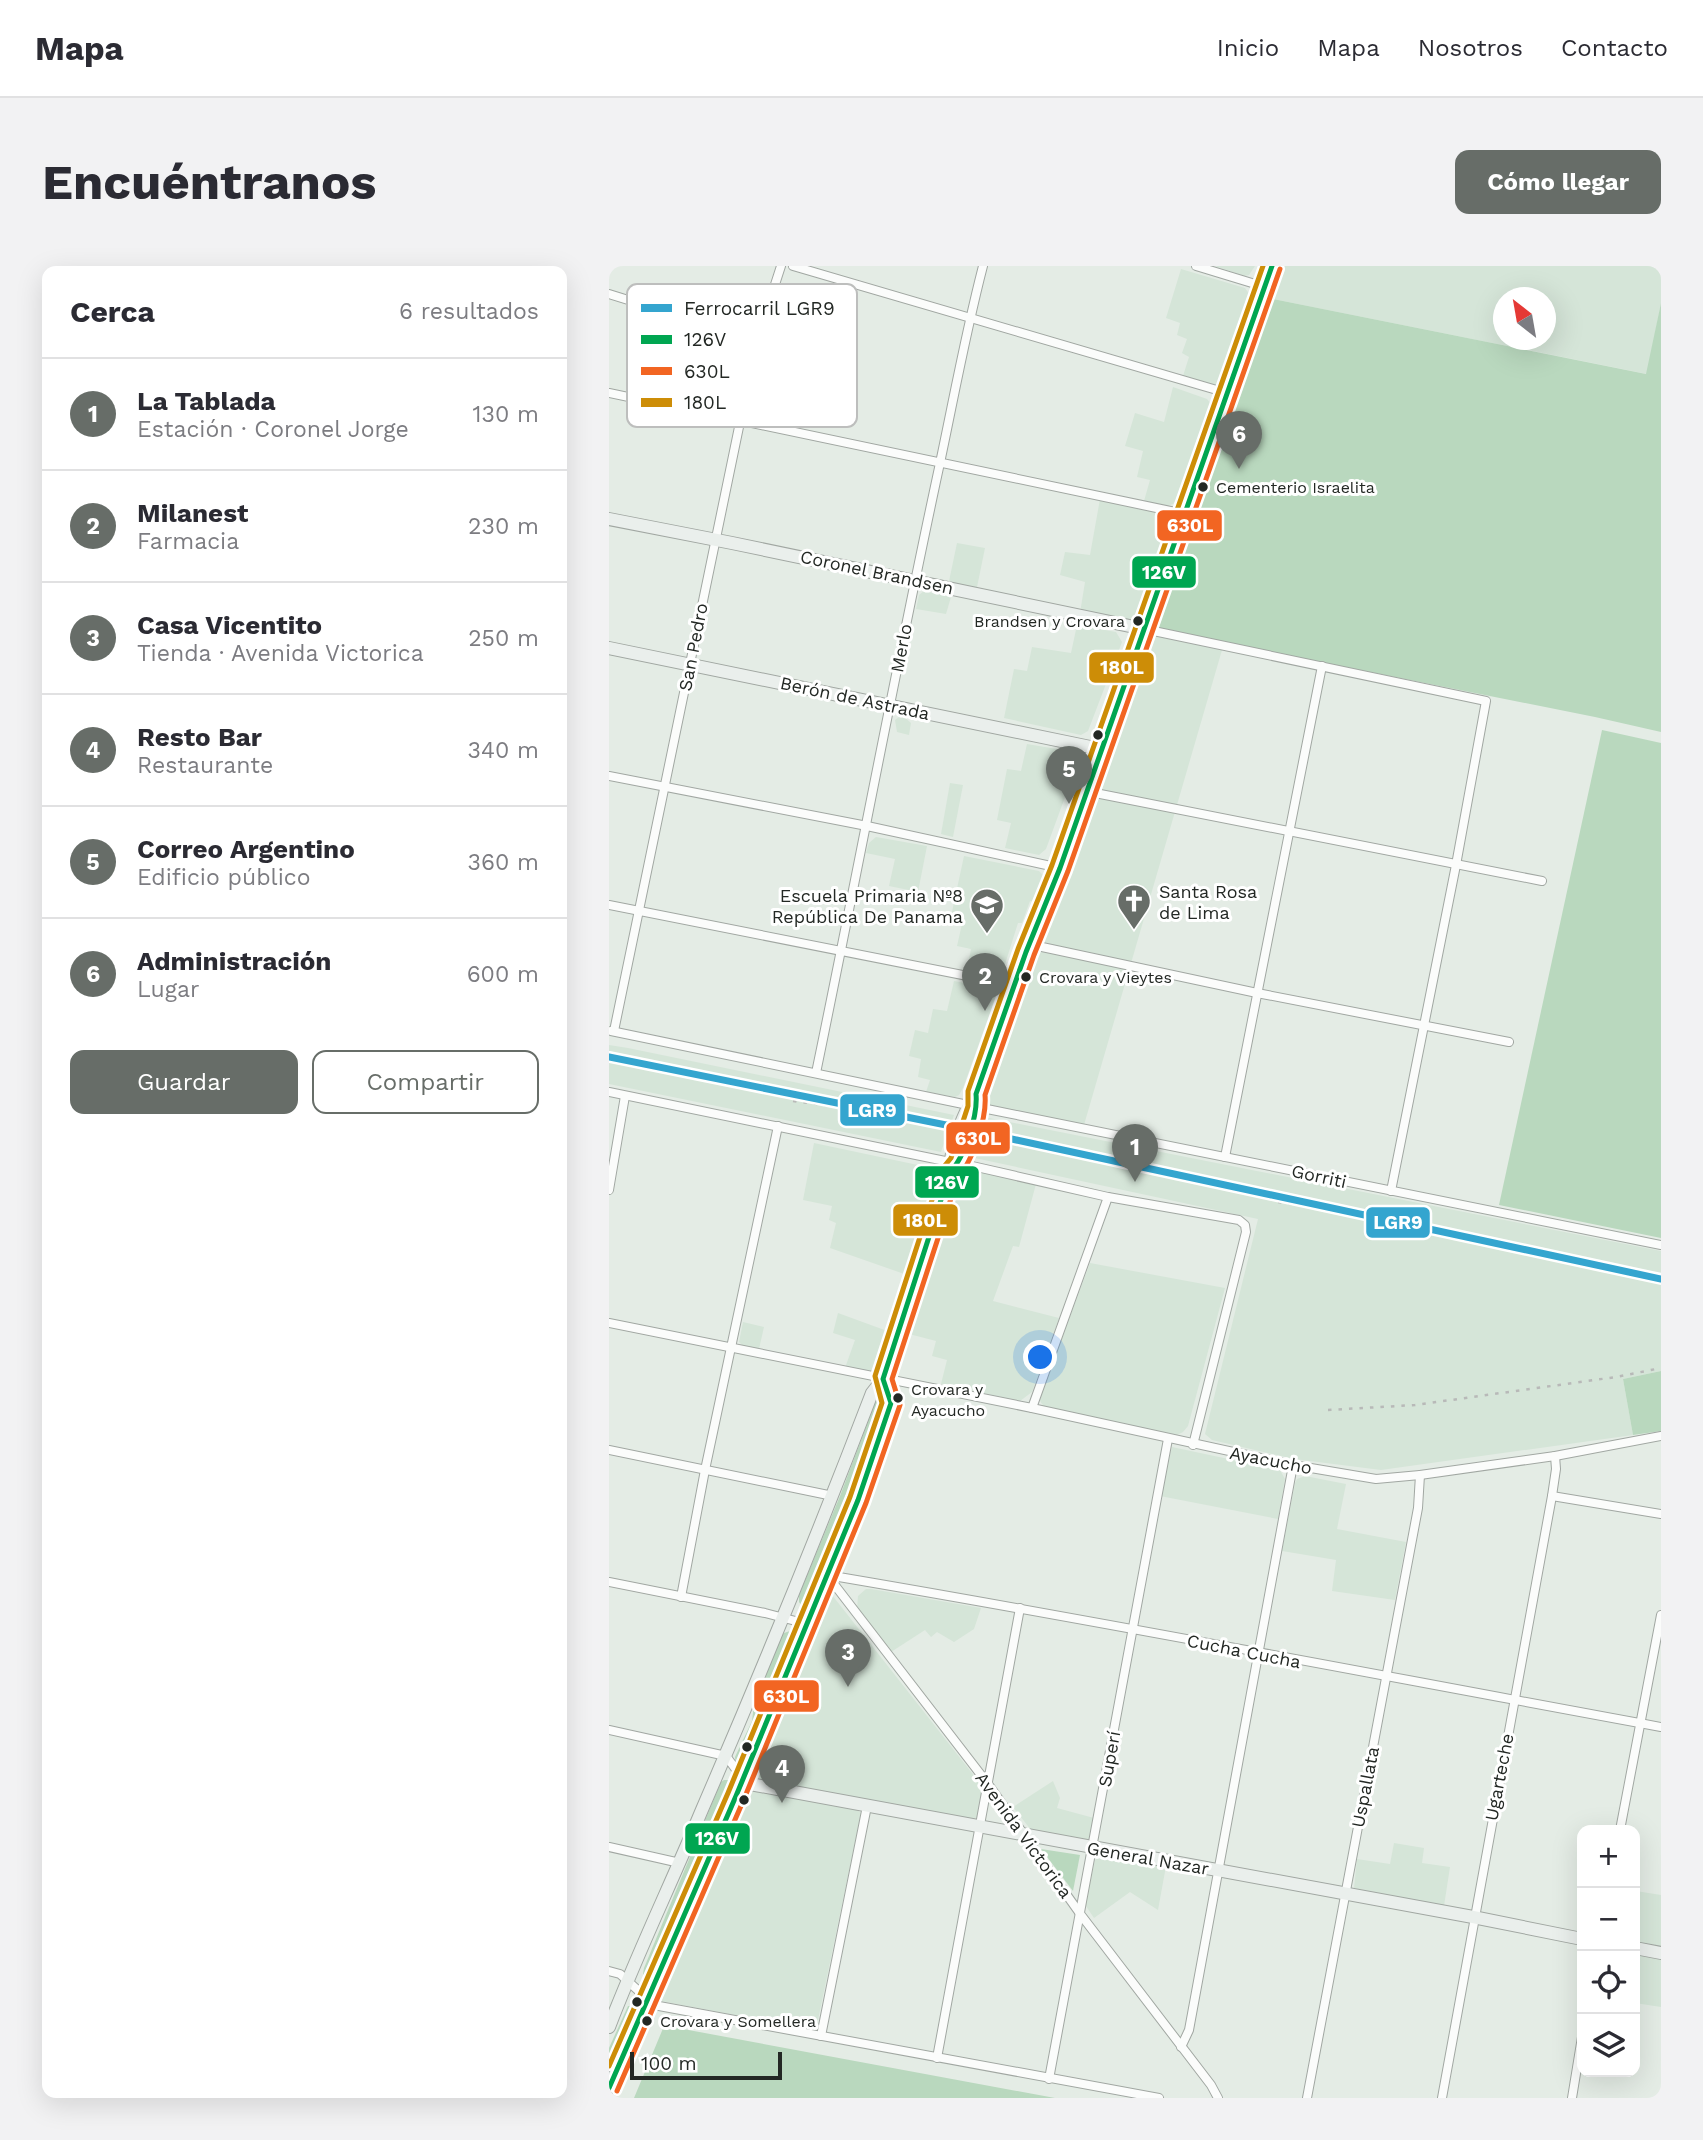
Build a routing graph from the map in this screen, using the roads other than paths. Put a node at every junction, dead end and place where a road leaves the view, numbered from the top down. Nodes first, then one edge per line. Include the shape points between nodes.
1 (781, 266) edge
2 (793, 266) edge
3 (983, 266) edge
4 (1196, 266) edge
5 (1272, 266) edge
6 (775, 284) edge
7 (855, 284) edge
8 (857, 284) edge
9 (1265, 287) junction
10 (609, 294) edge
11 (627, 300) edge
12 (970, 317) junction
13 (609, 393) edge
14 (1227, 393) junction
15 (627, 397) edge
16 (738, 427) edge
17 (777, 427) edge
18 (940, 462) junction
19 (1185, 514) junction
20 (609, 519) edge
21 (715, 540) junction
22 (914, 580) junction
23 (1144, 629) junction
24 (609, 648) edge
25 (690, 664) junction
26 (1322, 666) junction
27 (890, 705) junction
28 (1100, 749) junction
29 (609, 776) edge
30 (665, 786) junction
31 (1085, 791) junction
32 (867, 826) junction
33 (1290, 831) junction
34 (1456, 865) junction
35 (1060, 868) junction
36 (1542, 881) dead end
37 (609, 905) edge
38 (640, 911) junction
39 (1028, 944) junction
40 (841, 950) junction
41 (1013, 985) junction
42 (1257, 993) junction
43 (1423, 1026) junction
44 (612, 1031) edge
45 (1509, 1042) dead end
46 (816, 1073) junction
47 (609, 1091) edge
48 (625, 1096) junction
49 (974, 1102) junction
50 (778, 1126) junction
51 (1225, 1157) junction
52 (953, 1165) junction
53 (609, 1190) edge
54 (1391, 1191) junction
55 (1108, 1197) junction
56 (1661, 1245) edge
57 (609, 1323) edge
58 (731, 1349) junction
59 (883, 1379) junction
60 (1032, 1408) junction
61 (1661, 1436) edge
62 (1168, 1439) junction
63 (1193, 1445) junction
64 (609, 1450) edge
65 (1555, 1456) junction
66 (1293, 1465) junction
67 (705, 1470) junction
68 (1420, 1475) junction
69 (833, 1496) junction
70 (1552, 1496) junction
71 (1661, 1514) edge
72 (827, 1575) junction
73 (609, 1583) edge
74 (681, 1597) junction
75 (1020, 1608) junction
76 (1661, 1615) edge
77 (784, 1618) junction
78 (807, 1624) junction
79 (1131, 1629) junction
80 (1258, 1654) junction
81 (1386, 1676) junction
82 (1514, 1699) junction
83 (1641, 1723) junction
84 (1661, 1727) edge
85 (609, 1730) edge
86 (726, 1756) junction
87 (743, 1779) junction
88 (988, 1784) junction
89 (867, 1806) junction
90 (1621, 1825) edge
91 (981, 1826) junction
92 (1024, 1835) junction
93 (609, 1847) edge
94 (1093, 1848) junction
95 (680, 1863) junction
96 (1219, 1871) junction
97 (1344, 1893) junction
98 (1081, 1915) junction
99 (1473, 1917) junction
100 (1577, 1938) edge
101 (1640, 1949) edge
102 (1661, 1952) edge
103 (609, 1971) edge
104 (627, 1979) junction
105 (647, 1998) junction
106 (609, 2027) edge
107 (821, 2036) junction
108 (1181, 2047) junction
109 (937, 2058) junction
110 (1577, 2068) edge
111 (1049, 2079) junction
112 (609, 2088) edge
113 (1159, 2098) edge
114 (1218, 2098) edge
115 (1307, 2098) edge
116 (1442, 2098) edge
117 (1572, 2098) edge

1 - 6 street, San Pedro
2 - 7 street
3 - 12 street, Merlo
4 - 9 street
5 - 9 main road
8 - 12 street
9 - 14 main road
10 - 11 street
12 - 14 street
12 - 18 street, Merlo
13 - 15 street
14 - 19 main road
16 - 21 street, San Pedro
17 - 18 street
18 - 19 street
18 - 22 street, Merlo
19 - 23 main road
20 - 21 main road, Coronel Brandsen
21 - 22 main road, Coronel Brandsen
21 - 25 street, San Pedro
22 - 23 main road, Coronel Brandsen
22 - 27 street, Merlo
23 - 26 street
23 - 28 main road
24 - 25 main road, Berón de Astrada
25 - 27 main road, Berón de Astrada
25 - 30 street, San Pedro
26 - 33 street
26 - 34 street via 1486,701
27 - 28 main road, Berón de Astrada
27 - 32 street, Merlo
28 - 31 main road
29 - 30 street
30 - 32 street
30 - 38 street, San Pedro
31 - 33 street
31 - 35 main road
32 - 35 street
32 - 40 street, Merlo
33 - 34 street
33 - 42 street
34 - 36 street
34 - 43 street
35 - 39 main road
37 - 38 street
38 - 40 street
38 - 44 street, San Pedro
39 - 41 main road
39 - 42 street
40 - 41 street
40 - 46 street, Merlo
41 - 49 main road
42 - 43 street
42 - 51 street
43 - 45 street
43 - 54 street
44 - 46 street, Gorriti
46 - 49 street, Gorriti
47 - 48 street
48 - 50 street
48 - 53 street
49 - 51 street, Gorriti
49 - 52 main road
50 - 52 street
50 - 58 street
51 - 54 street, Gorriti
52 - 55 street
52 - 59 main road
54 - 56 street, Gorriti
55 - 60 street
55 - 63 street via 1239,1220 1245,1225
57 - 58 street, Ayacucho
58 - 59 street, Ayacucho
58 - 67 street
59 - 60 street, Ayacucho
59 - 69 main road via 872,1393
59 - 72 main road via 891,1403 859,1500
60 - 62 street, Ayacucho
61 - 65 street, Ayacucho
62 - 63 street, Ayacucho
62 - 79 street, Superí
63 - 66 street, Ayacucho
64 - 67 street
65 - 68 street, Ayacucho
65 - 70 street, Ugarteche
66 - 68 street, Ayacucho via 1377,1479
66 - 80 street
67 - 69 street
67 - 74 street
68 - 81 street, Uspallata
69 - 77 main road
70 - 71 street
70 - 82 street, Ugarteche
72 - 75 street, Cucha Cucha
72 - 78 main road
72 - 88 street, Avenida Victorica
73 - 74 street
74 - 77 street
75 - 79 street, Cucha Cucha
75 - 88 street
76 - 83 street
77 - 78 street
77 - 86 main road
78 - 87 main road
79 - 80 street, Cucha Cucha
79 - 94 street, Superí
80 - 81 street, Cucha Cucha
80 - 96 street
81 - 82 street, Cucha Cucha
81 - 97 street, Uspallata
82 - 83 street, Cucha Cucha
82 - 99 street, Ugarteche
83 - 84 street, Cucha Cucha
83 - 90 street
85 - 86 street
86 - 87 street
86 - 95 main road
87 - 89 main road, General Nazar
87 - 105 main road
88 - 91 street
88 - 92 street, Avenida Victorica
89 - 91 main road, General Nazar
89 - 107 street
91 - 92 main road, General Nazar
91 - 109 street
92 - 94 main road, General Nazar
92 - 98 street, Avenida Victorica
93 - 95 street
94 - 96 main road, General Nazar
94 - 98 street, Superí
95 - 104 main road
96 - 97 main road, General Nazar
96 - 108 street via 1189,2030
97 - 99 main road, General Nazar
97 - 115 street, Uspallata
98 - 108 street, Avenida Victorica
98 - 111 street, Superí
99 - 100 main road, General Nazar
99 - 116 street, Ugarteche
101 - 102 main road
103 - 104 street
104 - 105 street
104 - 106 main road
105 - 107 street via 659,2006
105 - 112 main road
107 - 109 street
108 - 114 street, Avenida Victorica
109 - 111 street
110 - 117 street
111 - 113 street

